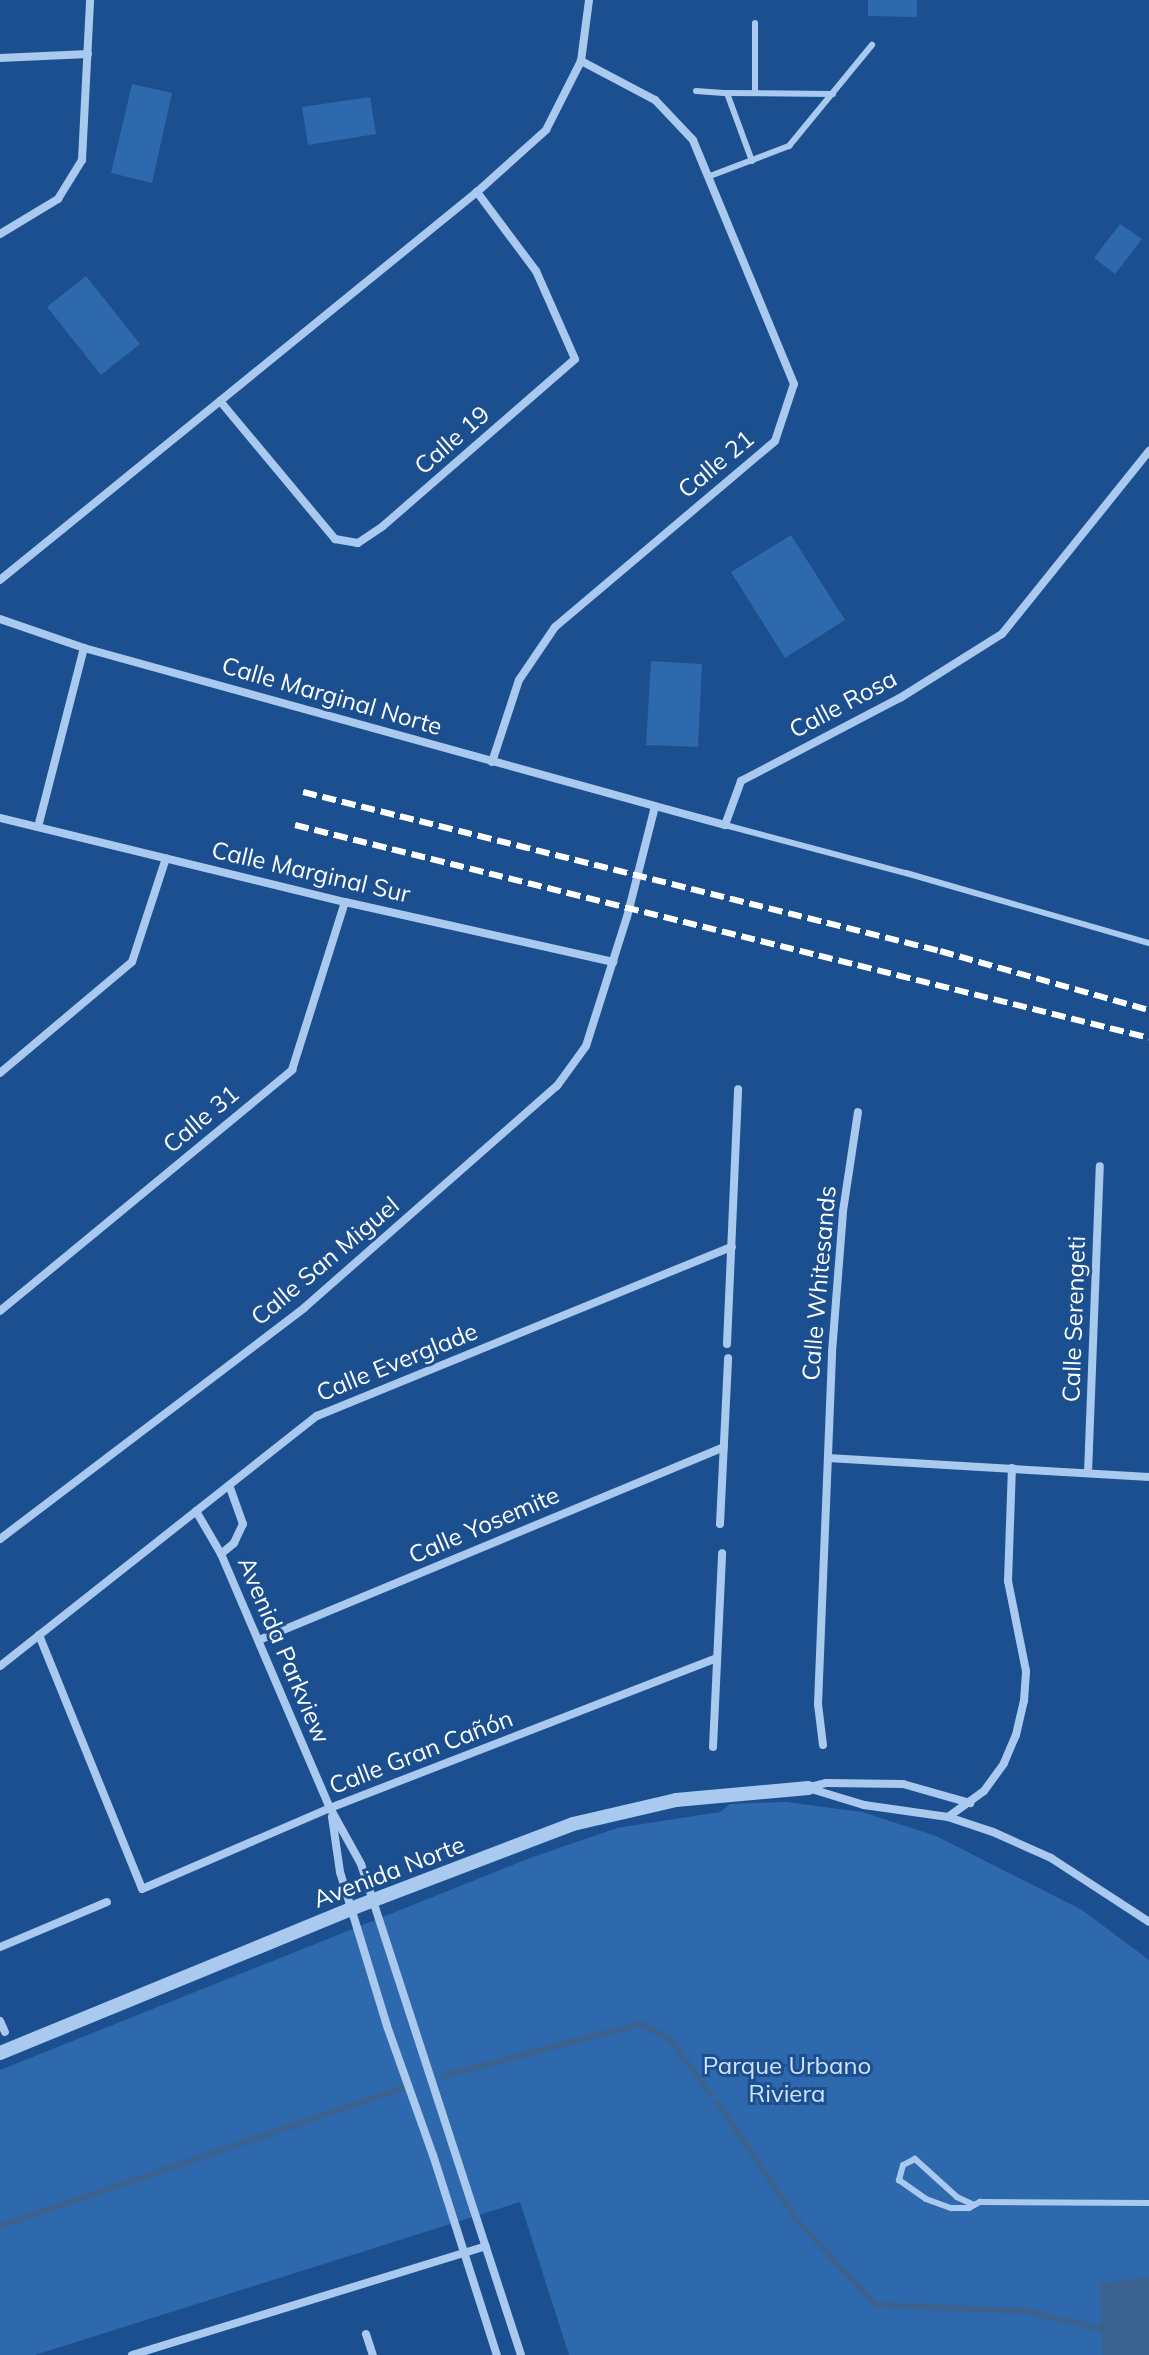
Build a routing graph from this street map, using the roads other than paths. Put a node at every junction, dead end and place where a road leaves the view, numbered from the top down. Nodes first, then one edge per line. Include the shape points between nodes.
1 (90, 0) edge
2 (589, 0) edge
3 (755, 23) dead end
4 (872, 45) dead end
5 (88, 54) junction
6 (0, 58) edge
7 (581, 61) junction
8 (696, 91) dead end
9 (727, 93) junction
10 (755, 93) junction
11 (833, 94) junction
12 (752, 161) junction
13 (710, 176) junction
14 (477, 192) junction
15 (0, 234) edge
16 (220, 401) junction
17 (1149, 451) edge
18 (0, 580) edge
19 (0, 619) edge
20 (84, 648) junction
21 (492, 762) junction
22 (655, 806) junction
23 (0, 818) edge
24 (725, 825) junction
25 (38, 827) junction
26 (166, 858) junction
27 (345, 902) junction
28 (1149, 943) edge
29 (613, 962) junction
30 (0, 1073) edge
31 (738, 1089) dead end
32 (858, 1112) dead end
33 (1100, 1166) dead end
34 (732, 1247) junction
35 (0, 1311) edge
36 (727, 1344) dead end
37 (728, 1358) dead end
38 (724, 1447) junction
39 (828, 1458) junction
40 (1012, 1468) junction
41 (1088, 1473) junction
42 (1149, 1477) edge
43 (229, 1485) junction
44 (196, 1511) junction
45 (720, 1524) dead end
46 (0, 1539) edge
47 (722, 1553) dead end
48 (221, 1554) junction
49 (39, 1635) junction
50 (259, 1640) junction
51 (717, 1658) junction
52 (0, 1666) edge
53 (823, 1745) dead end
54 (713, 1747) dead end
55 (808, 1788) junction
56 (970, 1803) junction
57 (330, 1808) junction
58 (948, 1817) junction
59 (107, 1902) dead end
60 (374, 1902) junction
61 (353, 1908) junction
62 (1149, 1922) edge
63 (0, 1947) edge
64 (0, 2021) edge
65 (5, 2032) dead end
66 (0, 2053) edge
67 (1149, 2203) edge
68 (974, 2205) junction
69 (486, 2246) junction
70 (464, 2252) junction
71 (366, 2334) dead end
72 (132, 2355) edge
73 (373, 2355) edge
74 (497, 2355) edge
75 (521, 2355) edge

1 - 5 street
2 - 7 street
3 - 10 lane
4 - 11 lane
5 - 6 street
5 - 15 street via 82,160 58,199
7 - 13 street, Calle 21 via 655,100 693,140
7 - 14 street via 546,130
8 - 9 lane
9 - 10 lane
9 - 12 lane
10 - 11 lane
11 - 12 lane via 789,146
12 - 13 lane
13 - 21 street, Calle 21 via 794,384 775,441 555,627 519,680
14 - 16 street
14 - 16 street, Calle 19 via 536,271 575,359 383,526 358,543 335,539
16 - 18 street
17 - 24 street, Calle Rosa via 1002,634 900,698 741,781
19 - 20 street, Calle Marginal Norte
20 - 21 street, Calle Marginal Norte
20 - 25 street
21 - 22 street, Calle Marginal Norte
22 - 24 street
22 - 29 street
23 - 25 street, Calle Marginal Sur
24 - 28 lane
25 - 26 street, Calle Marginal Sur
26 - 27 street, Calle Marginal Sur
26 - 30 street via 132,962
27 - 29 street, Calle Marginal Sur
27 - 35 street, Calle 31 via 292,1070
29 - 46 street, Calle San Miguel via 586,1046 557,1086 304,1308
31 - 34 street
32 - 39 street, Calle Whitesands via 840,1245
33 - 41 street, Calle Serengeti
34 - 36 street
34 - 43 street, Calle Everglade via 317,1416
37 - 38 street
38 - 45 street
38 - 50 street, Calle Yosemite
39 - 40 street
39 - 53 street, Calle Whitesands via 818,1704
40 - 41 street
40 - 56 street via 1008,1581 1026,1671 1024,1701 1004,1763
41 - 42 street
43 - 44 street, Calle Everglade
43 - 48 street via 243,1524
44 - 48 street, Avenida Parkview
44 - 49 street, Calle Everglade
47 - 51 street
48 - 50 street, Avenida Parkview
49 - 52 street, Calle Everglade
49 - 57 street, Calle Gran Cañón via 142,1889
50 - 57 street, Avenida Parkview
51 - 54 street
51 - 57 street, Calle Gran Cañón
55 - 56 street via 826,1783 903,1784
55 - 58 street via 864,1805
55 - 60 street, Avenida Norte via 676,1800 573,1824
56 - 58 street
57 - 60 street, Avenida Parkview via 361,1864
57 - 61 street, Avenida Parkview via 340,1872
58 - 62 street via 1051,1858
59 - 63 street
60 - 61 street, Avenida Norte
60 - 69 street, Avenida Parkview
61 - 66 street, Avenida Norte
61 - 70 street, Avenida Parkview
64 - 65 street
67 - 68 lane
68 - 68 lane via 957,2197 915,2159 903,2165 899,2180 926,2199 951,2208
69 - 70 street
69 - 75 street, Avenida Parkview
70 - 72 street
70 - 74 street, Avenida Parkview
71 - 73 street

